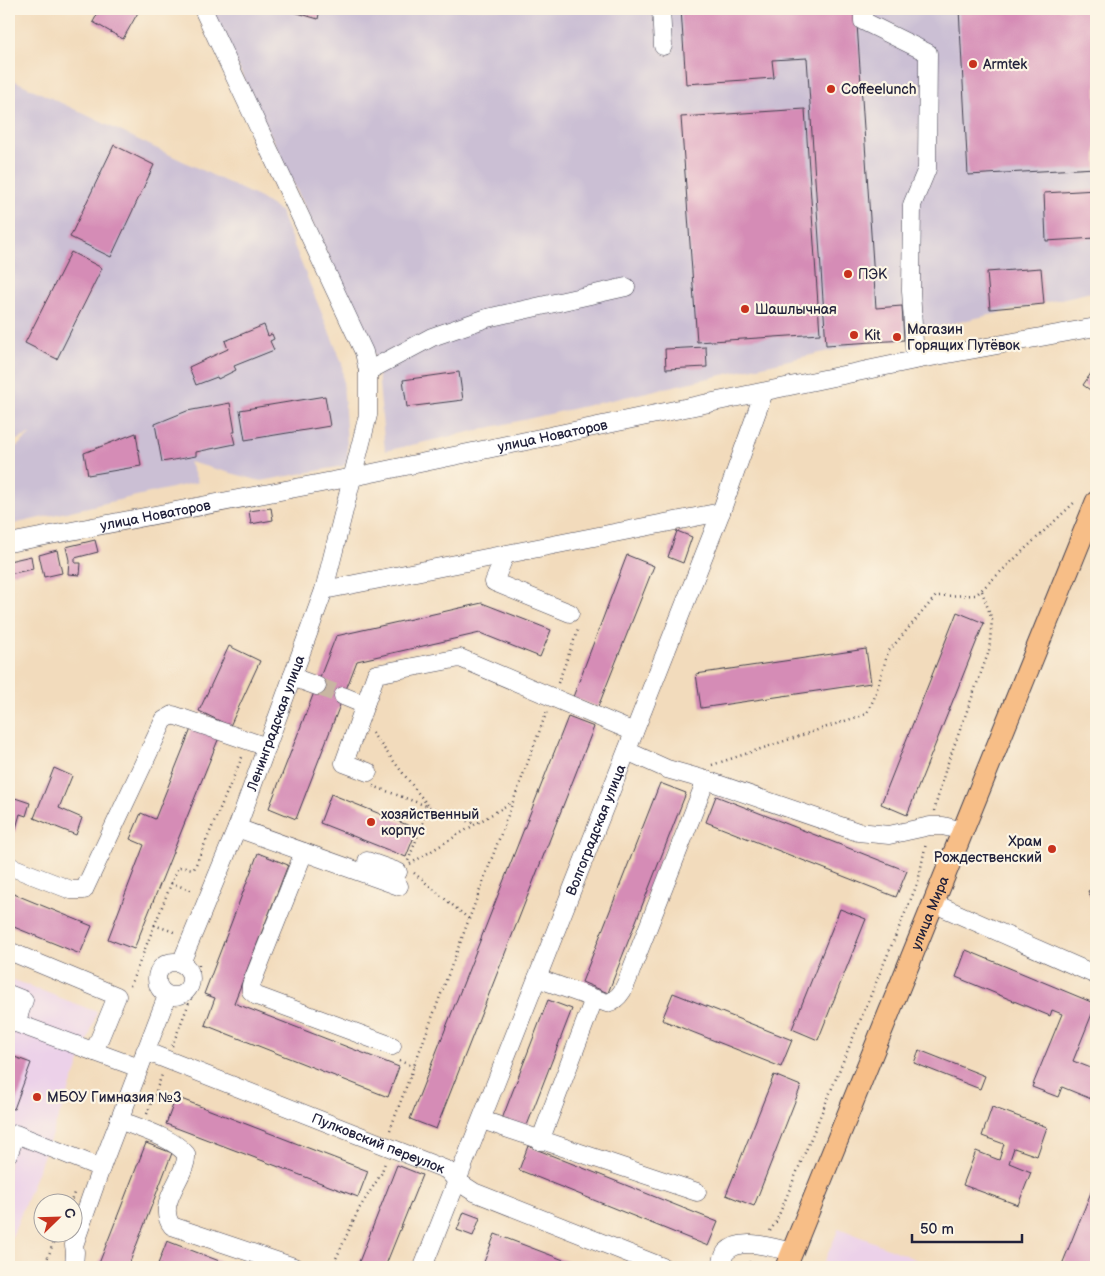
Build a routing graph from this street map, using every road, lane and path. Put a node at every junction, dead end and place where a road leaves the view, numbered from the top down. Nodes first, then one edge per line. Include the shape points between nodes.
1 (203, 9) edge
2 (661, 9) edge
3 (863, 9) edge
4 (663, 46) dead end
5 (626, 287) dead end
6 (1096, 327) edge
7 (915, 360) junction
8 (368, 372) junction
9 (764, 392) junction
10 (353, 477) junction
11 (1094, 511) edge
12 (721, 512) junction
13 (9, 543) edge
14 (505, 554) junction
15 (324, 590) junction
16 (982, 591) junction
17 (570, 613) joint
18 (292, 677) junction
19 (317, 686) tunnel mouth
20 (343, 696) tunnel mouth
21 (552, 697) junction
22 (363, 711) junction
23 (634, 732) junction
24 (249, 741) junction
25 (267, 747) junction
26 (627, 750) junction
27 (368, 772) joint
28 (706, 772) junction
29 (514, 801) junction
30 (430, 807) junction
31 (475, 824) junction
32 (930, 826) junction
33 (237, 828) junction
34 (962, 831) junction
35 (279, 843) junction
36 (304, 852) junction
37 (9, 866) edge
38 (401, 875) junction
39 (171, 883) junction
40 (209, 897) junction
41 (934, 903) junction
42 (470, 919) junction
43 (154, 925) junction
44 (192, 938) junction
45 (9, 951) edge
46 (189, 961) junction
47 (1096, 975) edge
48 (537, 978) junction
49 (128, 990) dead end
50 (9, 994) edge
51 (167, 996) junction
52 (594, 999) junction
53 (392, 1046) dead end
54 (94, 1052) junction
55 (145, 1052) junction
56 (167, 1060) junction
57 (139, 1068) junction
58 (119, 1120) junction
59 (482, 1120) junction
60 (142, 1130) junction
61 (540, 1141) junction
62 (388, 1147) junction
63 (9, 1153) edge
64 (101, 1168) junction
65 (457, 1181) junction
66 (697, 1192) dead end
67 (53, 1244) edge
68 (761, 1246) junction
69 (789, 1260) edge
70 (44, 1267) edge
71 (74, 1267) edge
72 (294, 1267) edge
73 (332, 1267) edge
74 (423, 1267) edge
75 (663, 1267) edge
76 (720, 1267) edge
77 (747, 1267) edge

1 - 8 street, Ленинградская улица via 364,352
2 - 4 street
3 - 7 street via 863,21 928,53 927,169 912,205 911,290
5 - 8 street via 478,321 432,337
6 - 7 street, улица Новаторов
7 - 9 street, улица Новаторов
8 - 10 street, Ленинградская улица via 368,415
9 - 10 street, улица Новаторов
9 - 12 street, Волгоградская улица
10 - 13 street, улица Новаторов
10 - 15 street, Ленинградская улица
11 - 16 path via 1082,496
11 - 34 main road, улица Мира
12 - 14 street
12 - 23 street, Волгоградская улица
14 - 15 street
14 - 17 street via 494,582
15 - 18 street, Ленинградская улица
16 - 28 path via 976,595 936,596 888,652 866,714 716,764
16 - 32 path via 992,620 989,651 946,768
17 - 21 path via 582,617
18 - 19 street
18 - 25 street, Ленинградская улица
20 - 22 street
21 - 22 street via 460,658 376,674
21 - 23 street
21 - 29 path
22 - 27 street via 344,763
22 - 30 path
23 - 26 street, Волгоградская улица
24 - 25 street
24 - 37 street via 173,715 164,720 84,890 71,890
24 - 39 path via 194,870 178,867
25 - 33 street, Ленинградская улица
26 - 28 street via 667,769
26 - 48 street, Волгоградская улица
27 - 30 path via 364,783
28 - 32 street via 858,832 889,835
28 - 52 street via 623,990 612,1002
29 - 31 path
29 - 42 path
30 - 31 path
30 - 38 path
31 - 38 path
32 - 34 street
32 - 68 path via 918,882 776,1222
33 - 35 street
33 - 40 street, Ленинградская улица
34 - 41 main road, улица Мира
35 - 36 street
35 - 38 street via 283,832
36 - 38 street
36 - 53 street via 250,985 251,991
38 - 42 path
39 - 40 path
39 - 43 path
40 - 44 street, Ленинградская улица
41 - 47 street
41 - 69 main road, улица Мира
42 - 62 path
43 - 44 path
43 - 49 path
44 - 46 street, Ленинградская улица
45 - 54 street via 117,996
46 - 51 street via 186,967 190,973 190,986 180,996
46 - 51 street via 169,962 159,970 156,975 158,987
46 - 56 path via 198,980
48 - 52 street
48 - 59 street, Волгоградская улица
50 - 54 street via 24,1000 16,1023
51 - 55 street
52 - 61 street
54 - 57 street
55 - 56 street, Пулковский переулок
55 - 57 street
56 - 60 path
56 - 62 street, Пулковский переулок
57 - 58 street
58 - 60 street
58 - 64 street
59 - 61 street
59 - 65 street, Волгоградская улица
60 - 72 street via 173,1143 186,1154 186,1163 168,1204 168,1220 172,1226
61 - 66 street
62 - 65 street, Пулковский переулок via 448,1170
62 - 73 path via 381,1174 359,1208
63 - 64 street via 16,1134
64 - 71 street via 74,1245
65 - 74 street, Волгоградская улица
65 - 75 street, Пулковский переулок via 474,1192
67 - 70 path
68 - 69 street
68 - 76 street via 740,1244 726,1253
68 - 77 path

